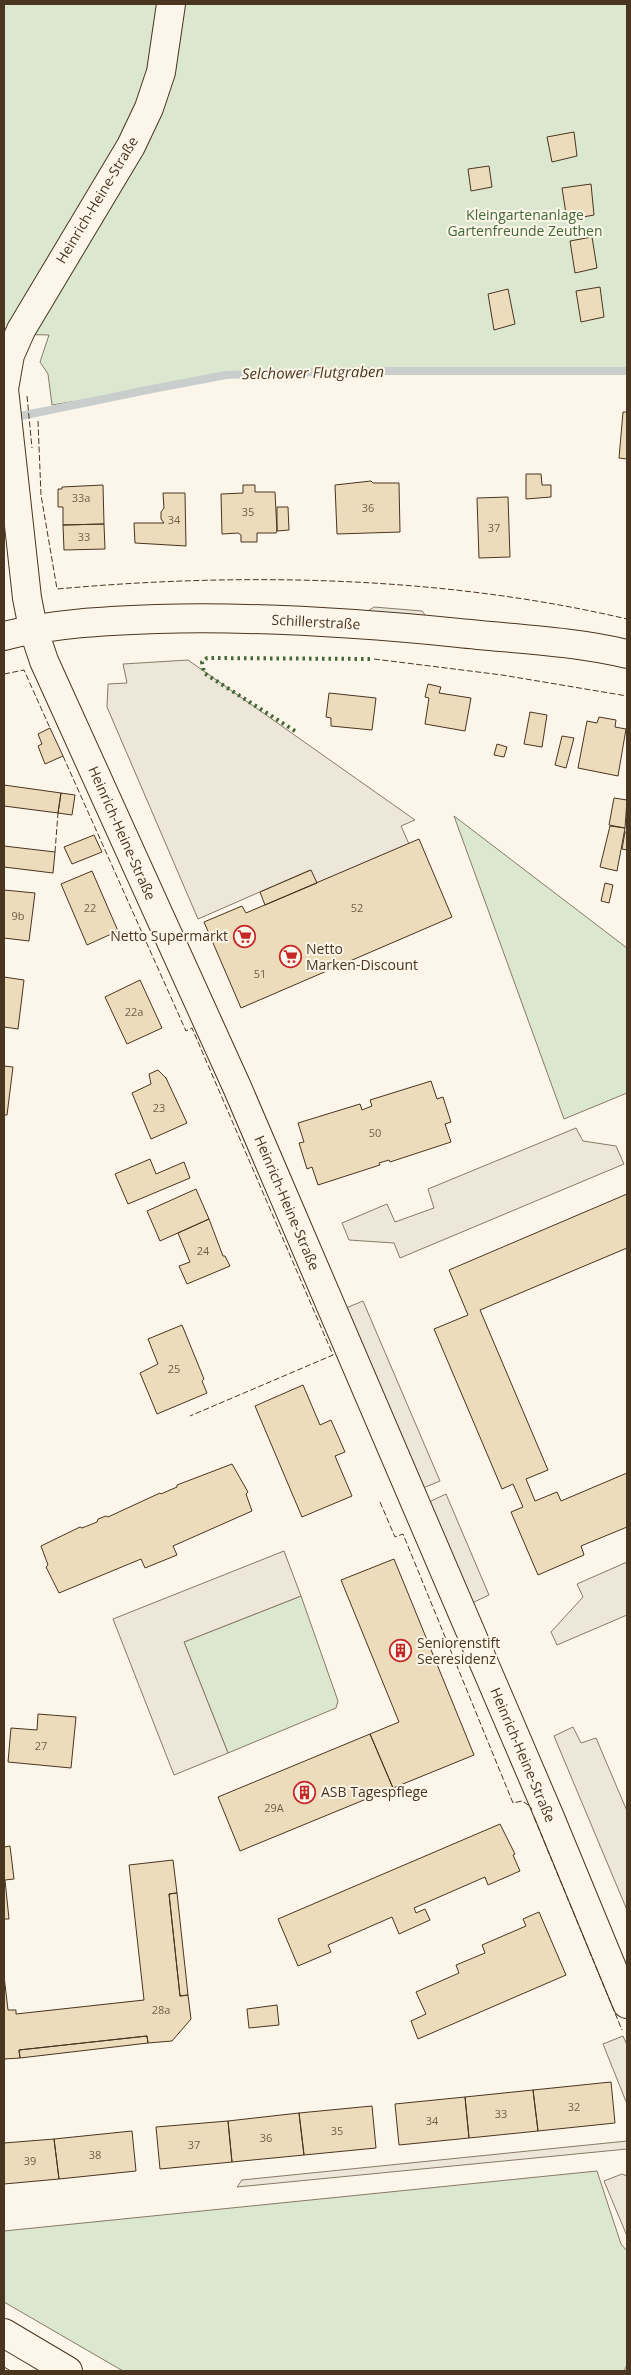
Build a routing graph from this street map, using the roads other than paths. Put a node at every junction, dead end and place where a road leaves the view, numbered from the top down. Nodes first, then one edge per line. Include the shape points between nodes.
1 (171, 4) edge
2 (12, 327) edge
3 (4, 389) edge
4 (33, 628) junction
5 (4, 636) edge
6 (627, 654) edge
7 (627, 2004) edge
8 (4, 2333) edge
9 (68, 2371) edge

1 - 2 street, Heinrich-Heine-Straße via 160,72 149,108 131,146
2 - 3 street, Heinrich-Heine-Straße
3 - 4 street, Heinrich-Heine-Straße
4 - 5 street, Schillerstraße
4 - 6 street, Schillerstraße via 134,620 247,619 420,628 608,649
4 - 7 street, Heinrich-Heine-Straße via 47,667 234,1079
8 - 9 street

